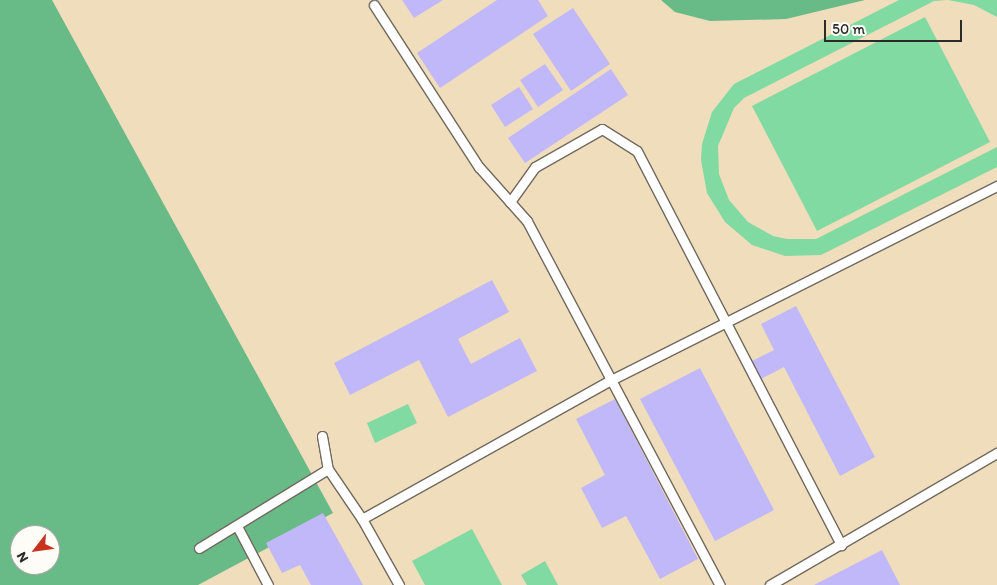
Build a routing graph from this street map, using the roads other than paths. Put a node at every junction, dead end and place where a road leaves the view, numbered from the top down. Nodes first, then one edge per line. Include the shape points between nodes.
1 (374, 5) dead end
2 (997, 186) edge
3 (510, 202) junction
4 (725, 321) junction
5 (612, 379) junction
6 (322, 436) dead end
7 (997, 453) edge
8 (328, 469) junction
9 (362, 520) junction
10 (237, 526) junction
11 (841, 545) junction
12 (199, 548) dead end
13 (268, 585) edge
14 (399, 585) edge
15 (720, 585) edge
16 (770, 585) edge

1 - 3 lane via 479,168
2 - 4 lane
3 - 4 lane via 535,167 602,129 637,151
3 - 5 lane via 527,221
4 - 5 lane
4 - 11 lane
5 - 9 lane
5 - 15 lane
6 - 8 lane
7 - 11 lane
8 - 9 lane
8 - 10 lane
9 - 14 lane
10 - 12 lane
10 - 13 lane
11 - 16 lane

